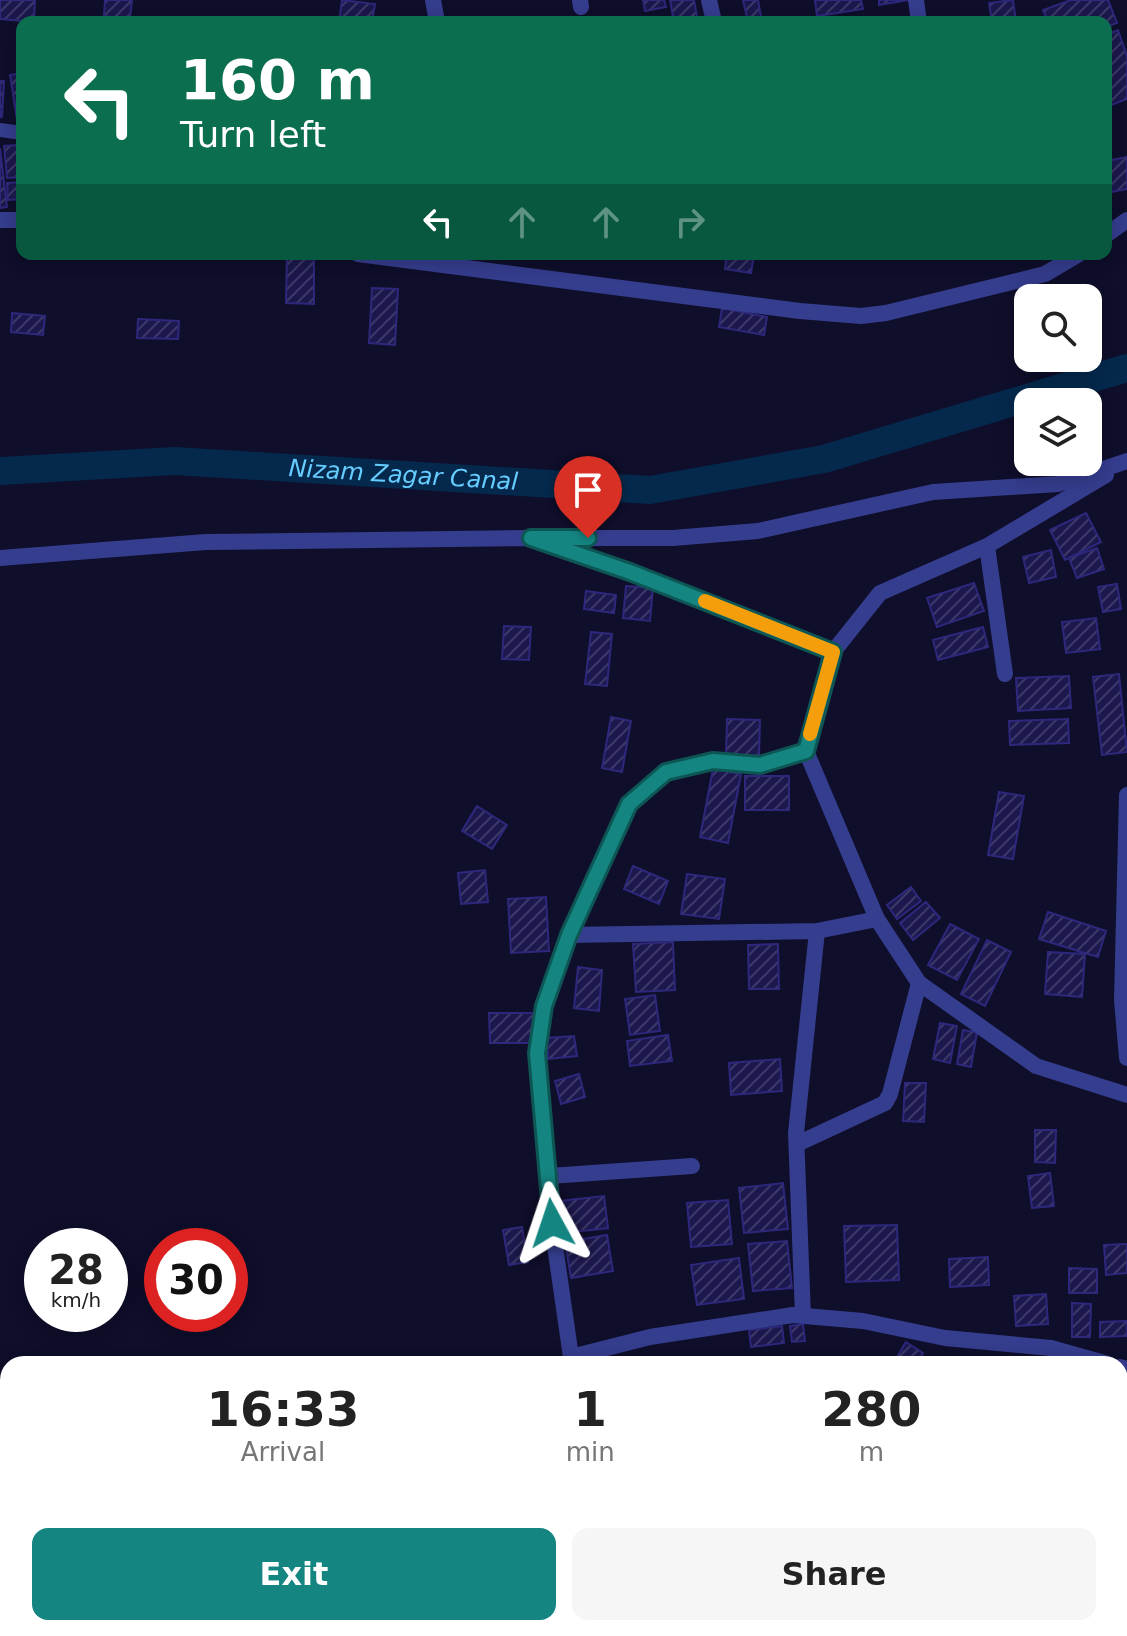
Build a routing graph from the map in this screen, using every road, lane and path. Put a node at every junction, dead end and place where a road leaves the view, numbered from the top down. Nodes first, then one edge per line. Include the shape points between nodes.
1 (403, 260) edge
2 (1069, 260) edge
3 (1127, 462) edge
4 (531, 538) junction
5 (987, 546) junction
6 (0, 558) edge
7 (833, 652) junction
8 (1005, 674) dead end
9 (806, 751) junction
10 (1127, 795) edge
11 (877, 919) junction
12 (817, 931) junction
13 (569, 935) junction
14 (919, 983) junction
15 (1127, 1058) edge
16 (1127, 1095) edge
17 (797, 1144) junction
18 (692, 1166) dead end
19 (549, 1176) junction
20 (803, 1316) junction
21 (572, 1356) edge
22 (586, 1356) edge
23 (1080, 1356) edge

1 - 2 street via 861,316 1045,274
3 - 4 street via 1058,484 933,492 758,531 673,538
3 - 5 street
4 - 6 street via 206,542
4 - 7 street
5 - 7 street via 880,593
5 - 8 street
7 - 9 street
9 - 11 street
9 - 13 street via 760,765 713,761 666,772 629,804
10 - 15 street via 1122,1000
11 - 12 street
11 - 14 street
12 - 13 street
12 - 17 street
13 - 19 street via 544,1006 537,1053
14 - 16 street via 1036,1066
14 - 17 street via 885,1103
17 - 20 street
18 - 19 street
19 - 21 street
20 - 22 street via 650,1337
20 - 23 street

